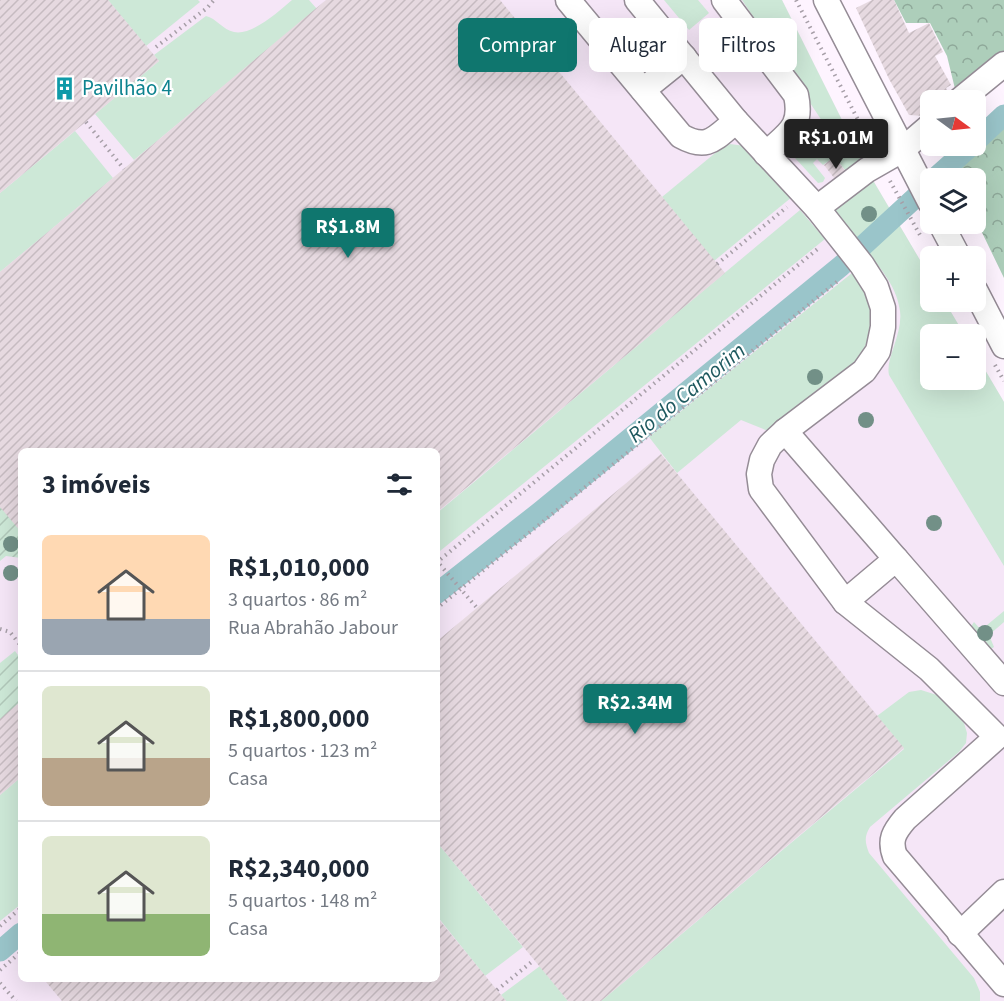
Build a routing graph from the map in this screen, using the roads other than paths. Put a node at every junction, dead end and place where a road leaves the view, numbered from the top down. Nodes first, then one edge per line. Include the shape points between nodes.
1 (568, 0) edge
2 (637, 0) edge
3 (724, 0) edge
4 (826, 0) edge
5 (652, 18) edge
6 (687, 61) edge
7 (1004, 64) edge
8 (665, 72) edge
9 (643, 90) junction
10 (972, 90) edge
11 (736, 121) junction
12 (920, 138) edge
13 (766, 154) junction
14 (905, 157) junction
15 (920, 184) edge
16 (811, 200) junction
17 (986, 311) edge
18 (1004, 346) edge
19 (786, 430) junction
20 (896, 559) junction
21 (845, 602) junction
22 (1004, 683) edge
23 (1002, 737) edge
24 (1004, 892) edge
25 (960, 934) junction
26 (1004, 984) edge

1 - 9 street
2 - 5 street
3 - 13 street via 796,95 800,112 794,128
4 - 14 street
6 - 11 street
7 - 10 street
8 - 9 street
9 - 11 street via 681,136 693,143 709,142
11 - 13 street
12 - 14 street
13 - 16 street
14 - 15 street
14 - 16 street via 880,163
16 - 19 street via 876,287 883,308 883,327 878,351 864,371
17 - 18 street
19 - 20 street
19 - 21 street via 770,445 762,460 761,489
20 - 21 street
20 - 22 street
21 - 23 street via 929,669
23 - 25 street via 905,819 895,830 891,844 895,856
24 - 25 street
25 - 26 street

